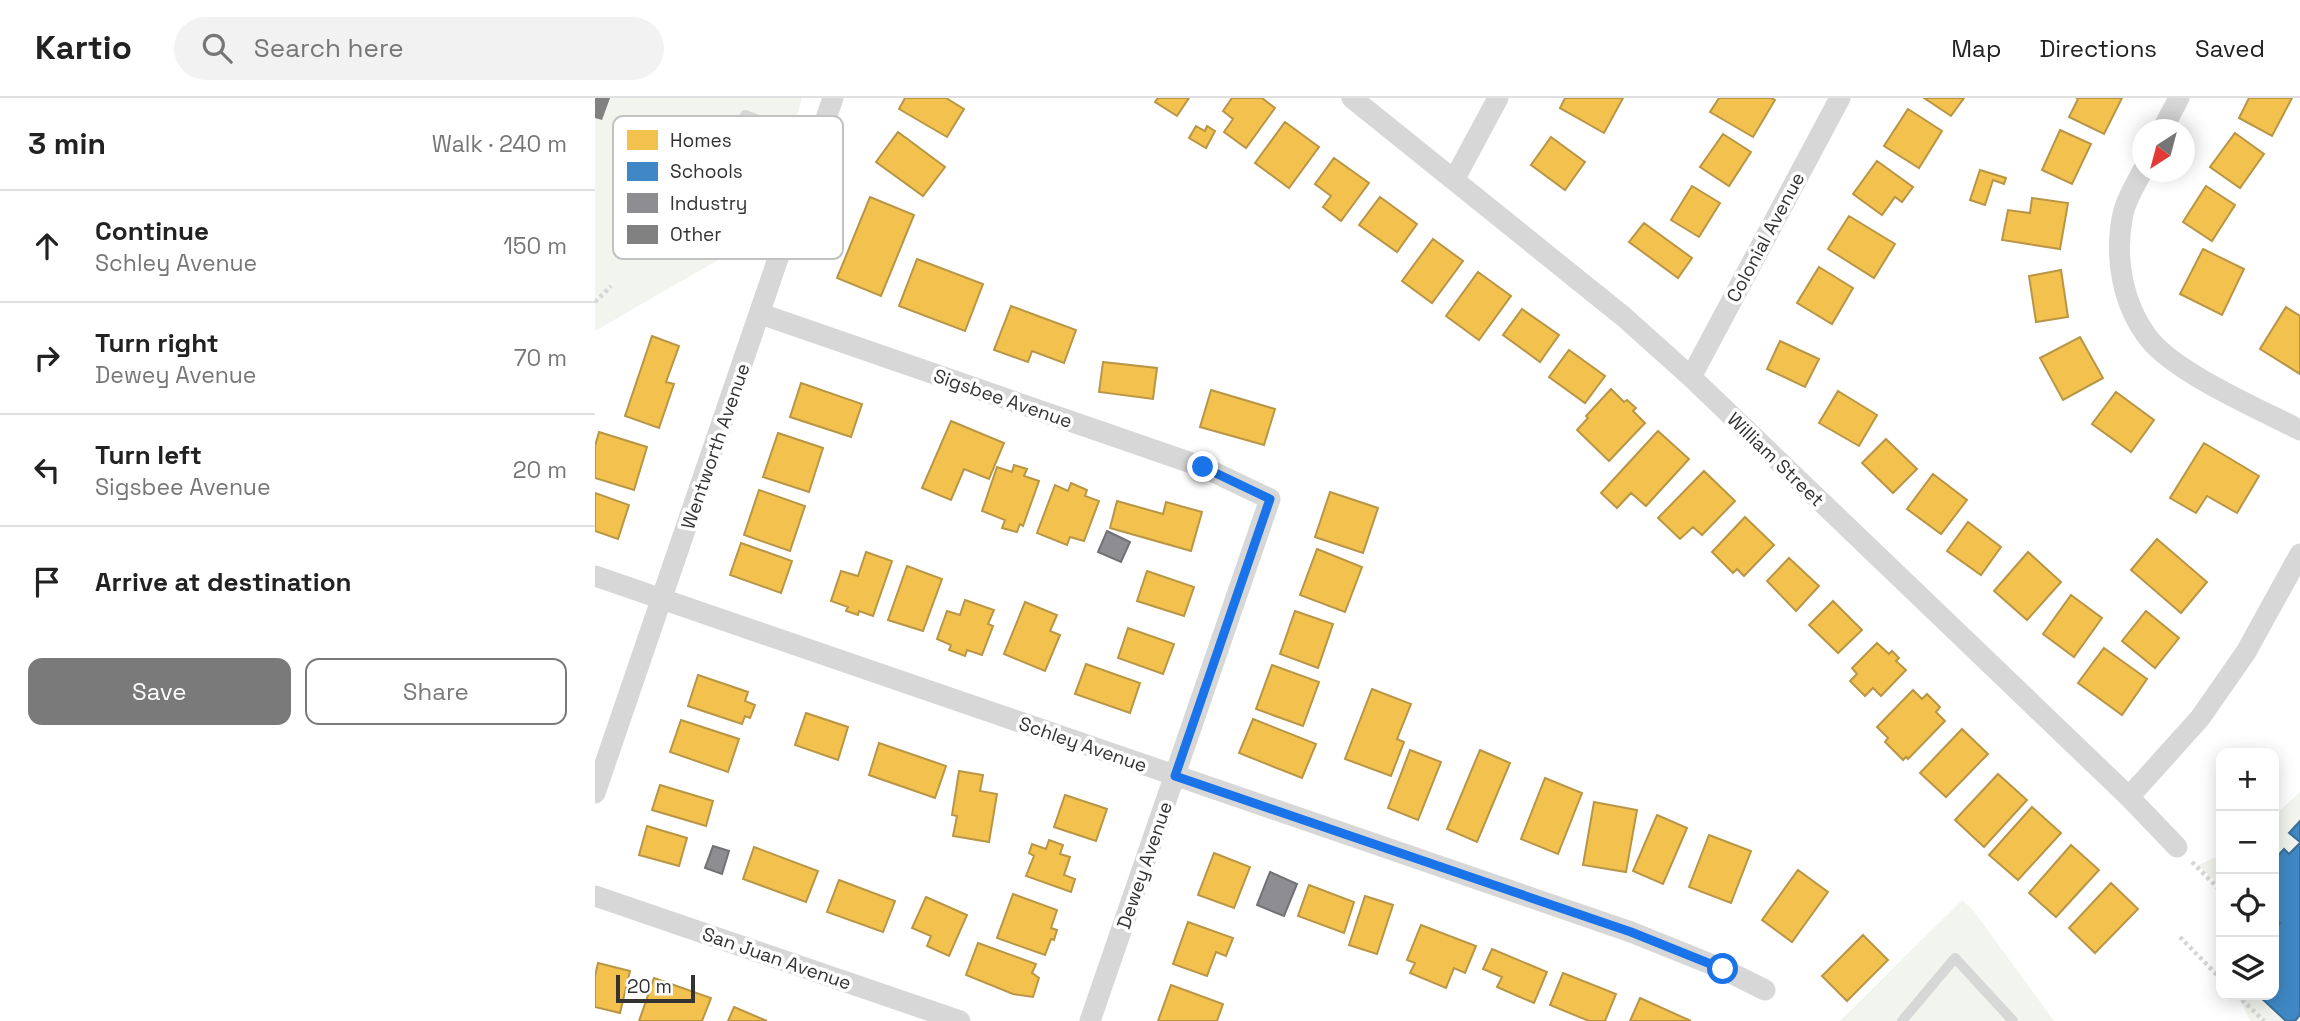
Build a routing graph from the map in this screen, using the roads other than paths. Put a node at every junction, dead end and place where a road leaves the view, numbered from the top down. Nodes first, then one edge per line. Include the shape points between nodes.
1 (833, 98) edge
2 (1352, 98) edge
3 (1498, 98) edge
4 (1840, 98) edge
5 (2179, 98) edge
6 (827, 116) edge
7 (2168, 119) edge
8 (1454, 180) junction
9 (2137, 182) edge
10 (779, 259) edge
11 (761, 314) junction
12 (1691, 377) junction
13 (2300, 430) edge
14 (1244, 487) joint
15 (2300, 554) edge
16 (595, 576) edge
17 (662, 599) junction
18 (1175, 776) junction
19 (595, 793) edge
20 (2129, 797) junction
21 (2176, 847) road end
22 (595, 896) edge
23 (1765, 990) dead end
24 (960, 1021) edge
25 (1090, 1021) edge
26 (1902, 1021) edge
27 (2013, 1021) edge

1 - 6 street, Wentworth Avenue
2 - 8 street, William Street
3 - 8 street
4 - 12 street, Colonial Avenue
5 - 7 street
8 - 12 street, William Street via 1625,317
9 - 13 street via 2123,211 2121,276 2134,315 2151,341 2186,369
10 - 11 street, Wentworth Avenue
11 - 14 street, Sigsbee Avenue via 1203,467
11 - 17 street, Wentworth Avenue
12 - 20 street, William Street
14 - 18 street, Dewey Avenue via 1270,499
15 - 20 street via 2246,652 2200,719
16 - 17 street, Schley Avenue
17 - 18 street, Schley Avenue
17 - 19 street, Wentworth Avenue
18 - 23 street, Schley Avenue via 1631,932
18 - 25 street, Dewey Avenue
20 - 21 street, William Street
22 - 24 street, San Juan Avenue
26 - 27 lane via 1955,958

